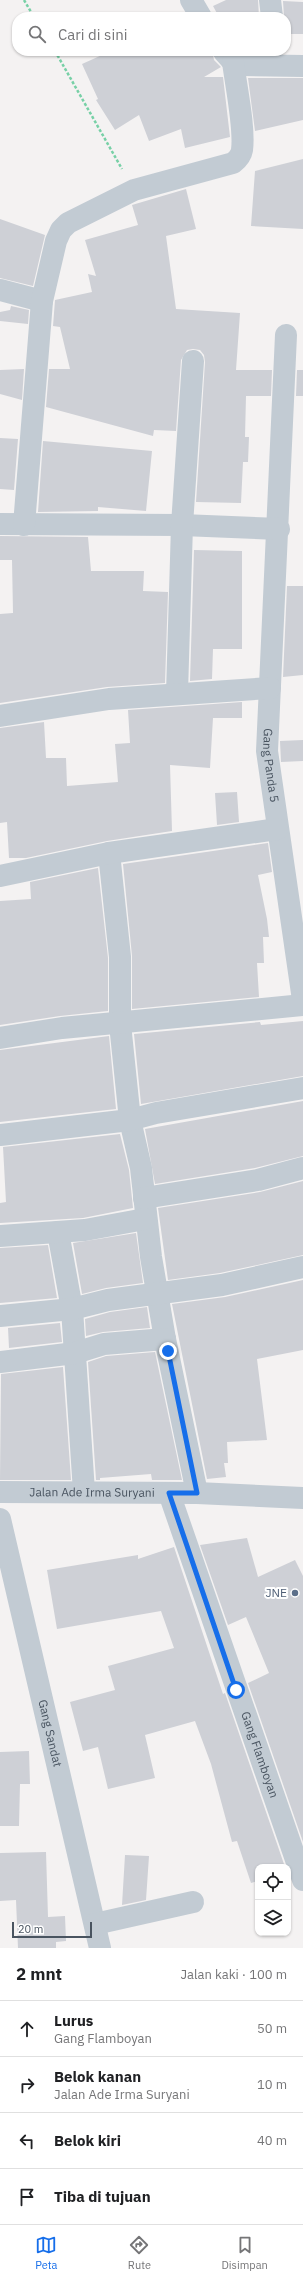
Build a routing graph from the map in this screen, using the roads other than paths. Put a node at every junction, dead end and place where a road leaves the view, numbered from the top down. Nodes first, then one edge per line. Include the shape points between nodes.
1 (191, 0) edge
2 (270, 0) edge
3 (198, 12) edge
4 (271, 12) edge
5 (228, 57) edge
6 (276, 59) edge
7 (303, 66) edge
8 (0, 290) edge
9 (42, 301) junction
10 (286, 335) dead end
11 (193, 361) dead end
12 (0, 524) edge
13 (24, 525) junction
14 (182, 525) junction
15 (278, 530) junction
16 (270, 688) junction
17 (177, 693) junction
18 (0, 716) edge
19 (277, 828) junction
20 (109, 853) junction
21 (0, 876) edge
22 (303, 1000) edge
23 (303, 1005) edge
24 (120, 1024) junction
25 (0, 1038) edge
26 (303, 1088) edge
27 (130, 1120) junction
28 (0, 1135) edge
29 (303, 1168) edge
30 (144, 1198) junction
31 (145, 1219) junction
32 (58, 1232) junction
33 (0, 1236) edge
34 (303, 1267) edge
35 (158, 1294) junction
36 (72, 1309) junction
37 (0, 1316) edge
38 (165, 1339) junction
39 (75, 1353) junction
40 (0, 1362) edge
41 (0, 1492) edge
42 (84, 1492) junction
43 (169, 1493) junction
44 (197, 1493) junction
45 (303, 1498) edge
46 (0, 1518) edge
47 (303, 1880) edge
48 (193, 1902) dead end
49 (95, 1924) junction
50 (100, 1948) edge

1 - 3 street
2 - 4 street
5 - 6 street via 243,65
5 - 9 street via 242,134 242,151 238,159 233,163 134,190 68,223 56,241
6 - 7 street
8 - 9 street
9 - 13 street
10 - 15 street, Gang Panda 5
11 - 14 street
12 - 13 street
13 - 14 street
14 - 15 street
14 - 17 street
15 - 16 street, Gang Panda 5
16 - 17 street
16 - 19 street, Gang Panda 5 via 267,751
17 - 18 street
19 - 20 street
19 - 22 street, Gang Panda 5
20 - 21 street
20 - 24 street via 120,957
23 - 24 street
24 - 25 street via 62,1028
24 - 27 street
26 - 27 street via 156,1113
27 - 28 street
27 - 30 street via 141,1168
29 - 30 street via 258,1180
30 - 31 street
31 - 32 street via 85,1230
31 - 35 street
32 - 33 street
32 - 36 street
34 - 35 street via 222,1285
35 - 36 street via 108,1300
35 - 38 street
36 - 37 street
36 - 39 street
38 - 39 street via 104,1344
38 - 44 street
39 - 40 street
39 - 42 street
41 - 42 street, Jalan Ade Irma Suryani
42 - 43 street, Jalan Ade Irma Suryani
43 - 44 street, Jalan Ade Irma Suryani
43 - 47 street, Gang Flamboyan
44 - 45 street, Jalan Ade Irma Suryani
46 - 49 street, Gang Sandat
48 - 49 street
49 - 50 street, Gang Sandat

